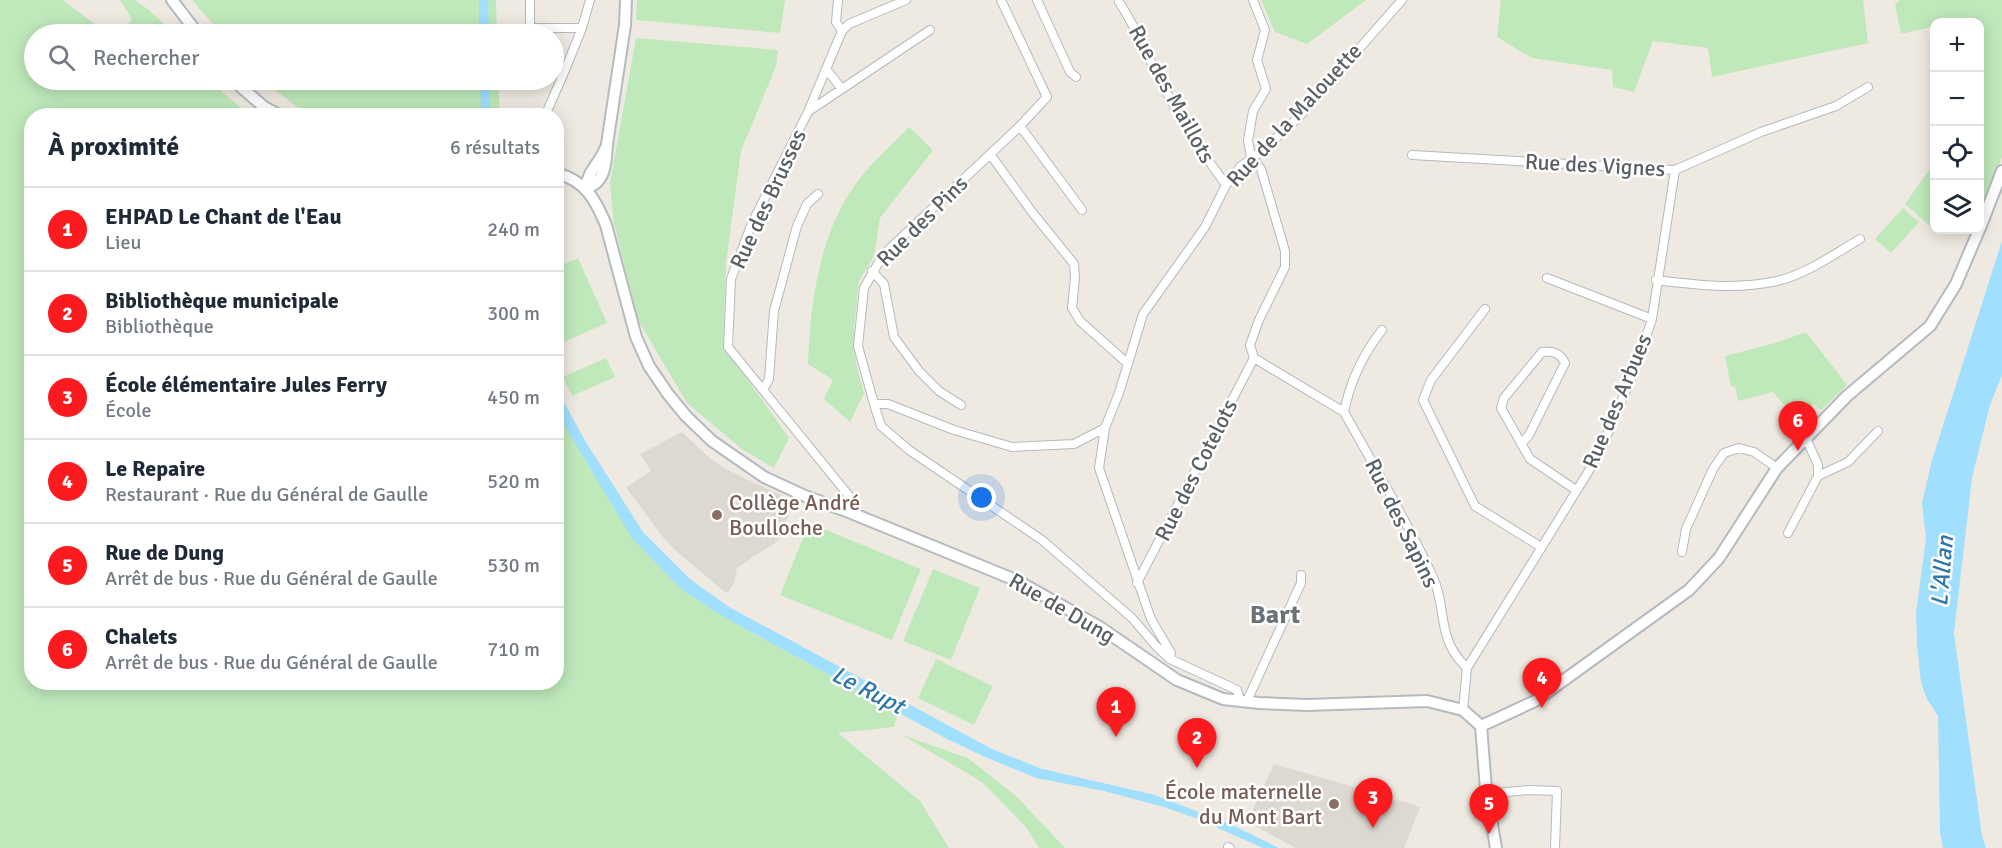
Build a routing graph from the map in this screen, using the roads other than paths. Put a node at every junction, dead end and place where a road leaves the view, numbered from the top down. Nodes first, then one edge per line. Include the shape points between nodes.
1 (172, 0) edge
2 (530, 0) edge
3 (590, 0) edge
4 (626, 0) edge
5 (838, 0) edge
6 (906, 0) edge
7 (1002, 0) edge
8 (1037, 0) edge
9 (1253, 0) edge
10 (1402, 0) edge
11 (1119, 3) dead end
12 (190, 24) edge
13 (530, 24) edge
14 (582, 28) junction
15 (564, 29) edge
16 (930, 30) dead end
17 (842, 31) junction
18 (826, 69) junction
19 (566, 70) joint
20 (564, 74) edge
21 (1076, 77) dead end
22 (1868, 87) dead end
23 (842, 89) junction
24 (244, 90) edge
25 (557, 90) edge
26 (266, 108) edge
27 (549, 108) edge
28 (808, 112) junction
29 (1020, 126) junction
30 (990, 154) junction
31 (1412, 155) dead end
32 (1251, 157) junction
33 (1675, 170) junction
34 (2002, 171) edge
35 (564, 176) edge
36 (1226, 185) junction
37 (586, 188) junction
38 (818, 194) dead end
39 (1082, 210) dead end
40 (1984, 216) edge
41 (1977, 234) edge
42 (1860, 239) dead end
43 (873, 271) junction
44 (1547, 278) dead end
45 (1656, 280) junction
46 (1485, 309) dead end
47 (1652, 319) junction
48 (1382, 330) dead end
49 (1254, 358) junction
50 (1127, 363) junction
51 (763, 390) junction
52 (874, 404) junction
53 (961, 405) dead end
54 (1344, 412) junction
55 (1105, 428) junction
56 (1878, 431) dead end
57 (1806, 438) junction
58 (1521, 444) junction
59 (1777, 468) junction
60 (1818, 476) junction
61 (1576, 490) junction
62 (849, 512) junction
63 (1788, 533) dead end
64 (1541, 547) junction
65 (1682, 552) dead end
66 (1301, 575) dead end
67 (1137, 583) junction
68 (1170, 659) junction
69 (1467, 668) junction
70 (1243, 700) junction
71 (1463, 710) junction
72 (1481, 726) junction
73 (1486, 794) junction
74 (1496, 848) edge
75 (1555, 848) edge

1 - 12 main road
2 - 13 street
3 - 14 street
4 - 37 main road via 607,144 586,180
5 - 17 street via 836,22
6 - 17 street via 849,24
7 - 29 street, Rue des Pins via 1047,97
8 - 21 street via 1070,72
9 - 32 street via 1265,30 1257,60 1266,89 1253,111 1248,141
10 - 32 street, Rue de la Malouette via 1299,117
11 - 36 street, Rue des Maillots via 1164,88
14 - 15 street
14 - 19 street
16 - 23 street
17 - 18 street, Rue des Brusses
18 - 23 street
18 - 28 street, Rue des Brusses
19 - 20 street
22 - 33 street, Rue des Vignes via 1836,106 1761,132
23 - 28 street
24 - 26 main road
25 - 27 street
28 - 51 street, Rue des Brusses via 752,223 731,279 728,347
29 - 30 street, Rue des Pins
29 - 39 street
30 - 43 street, Rue des Pins via 883,255
30 - 50 street via 1074,264 1072,308 1080,321
31 - 33 street, Rue des Vignes
32 - 36 street, Rue de la Malouette
32 - 49 street via 1261,169 1285,267 1250,345
33 - 45 street, Rue des Arbues
34 - 40 main road
35 - 37 main road
36 - 50 street, Rue de la Malouette via 1205,227 1143,314
37 - 62 main road, Rue de Dung via 606,225 636,336 649,366 668,394 712,441 764,477
38 - 51 street via 807,204 797,226 774,311 769,379
41 - 57 main road via 1956,284 1930,326 1847,396
42 - 45 street via 1814,266 1778,281 1716,287
43 - 52 street, Rue des Pins via 864,288 858,346
43 - 53 street via 884,284 894,337 939,392
44 - 47 street
45 - 47 street, Rue des Arbues
46 - 64 street via 1431,380 1423,400 1475,506
47 - 61 street, Rue des Arbues via 1602,446
48 - 54 street via 1368,348
49 - 54 street, Rue des Sapins
49 - 67 street, Rue des Cotelots
50 - 55 street, Rue de la Malouette
51 - 62 street, Rue des Brusses via 850,497
52 - 55 street via 888,404 1012,447 1074,444
52 - 68 street via 881,426 909,450 1042,540 1132,618
54 - 69 street, Rue des Sapins via 1434,578 1446,635 1456,657
55 - 67 street, Rue de la Malouette via 1099,468
56 - 60 street via 1848,462
57 - 59 main road
57 - 60 street via 1818,465
58 - 58 street via 1565,363 1561,355 1552,351 1542,352 1504,398 1501,408
58 - 61 street via 1530,459
59 - 65 street via 1754,452 1739,448 1724,453 1686,529
59 - 72 main road via 1719,558 1689,590 1535,701
60 - 63 street
61 - 64 street, Rue des Arbues
62 - 70 main road, Rue de Dung via 1018,581 1098,626 1177,680 1223,699
64 - 69 street, Rue des Arbues
66 - 70 street via 1301,583
67 - 68 street, Rue de la Malouette via 1151,619 1171,653
68 - 70 street via 1237,690
69 - 71 street, Rue des Arbues
70 - 71 main road, Rue de Dung via 1307,705 1427,702
71 - 72 main road, Rue de Dung
72 - 73 main road
73 - 74 main road
73 - 75 street via 1557,791

